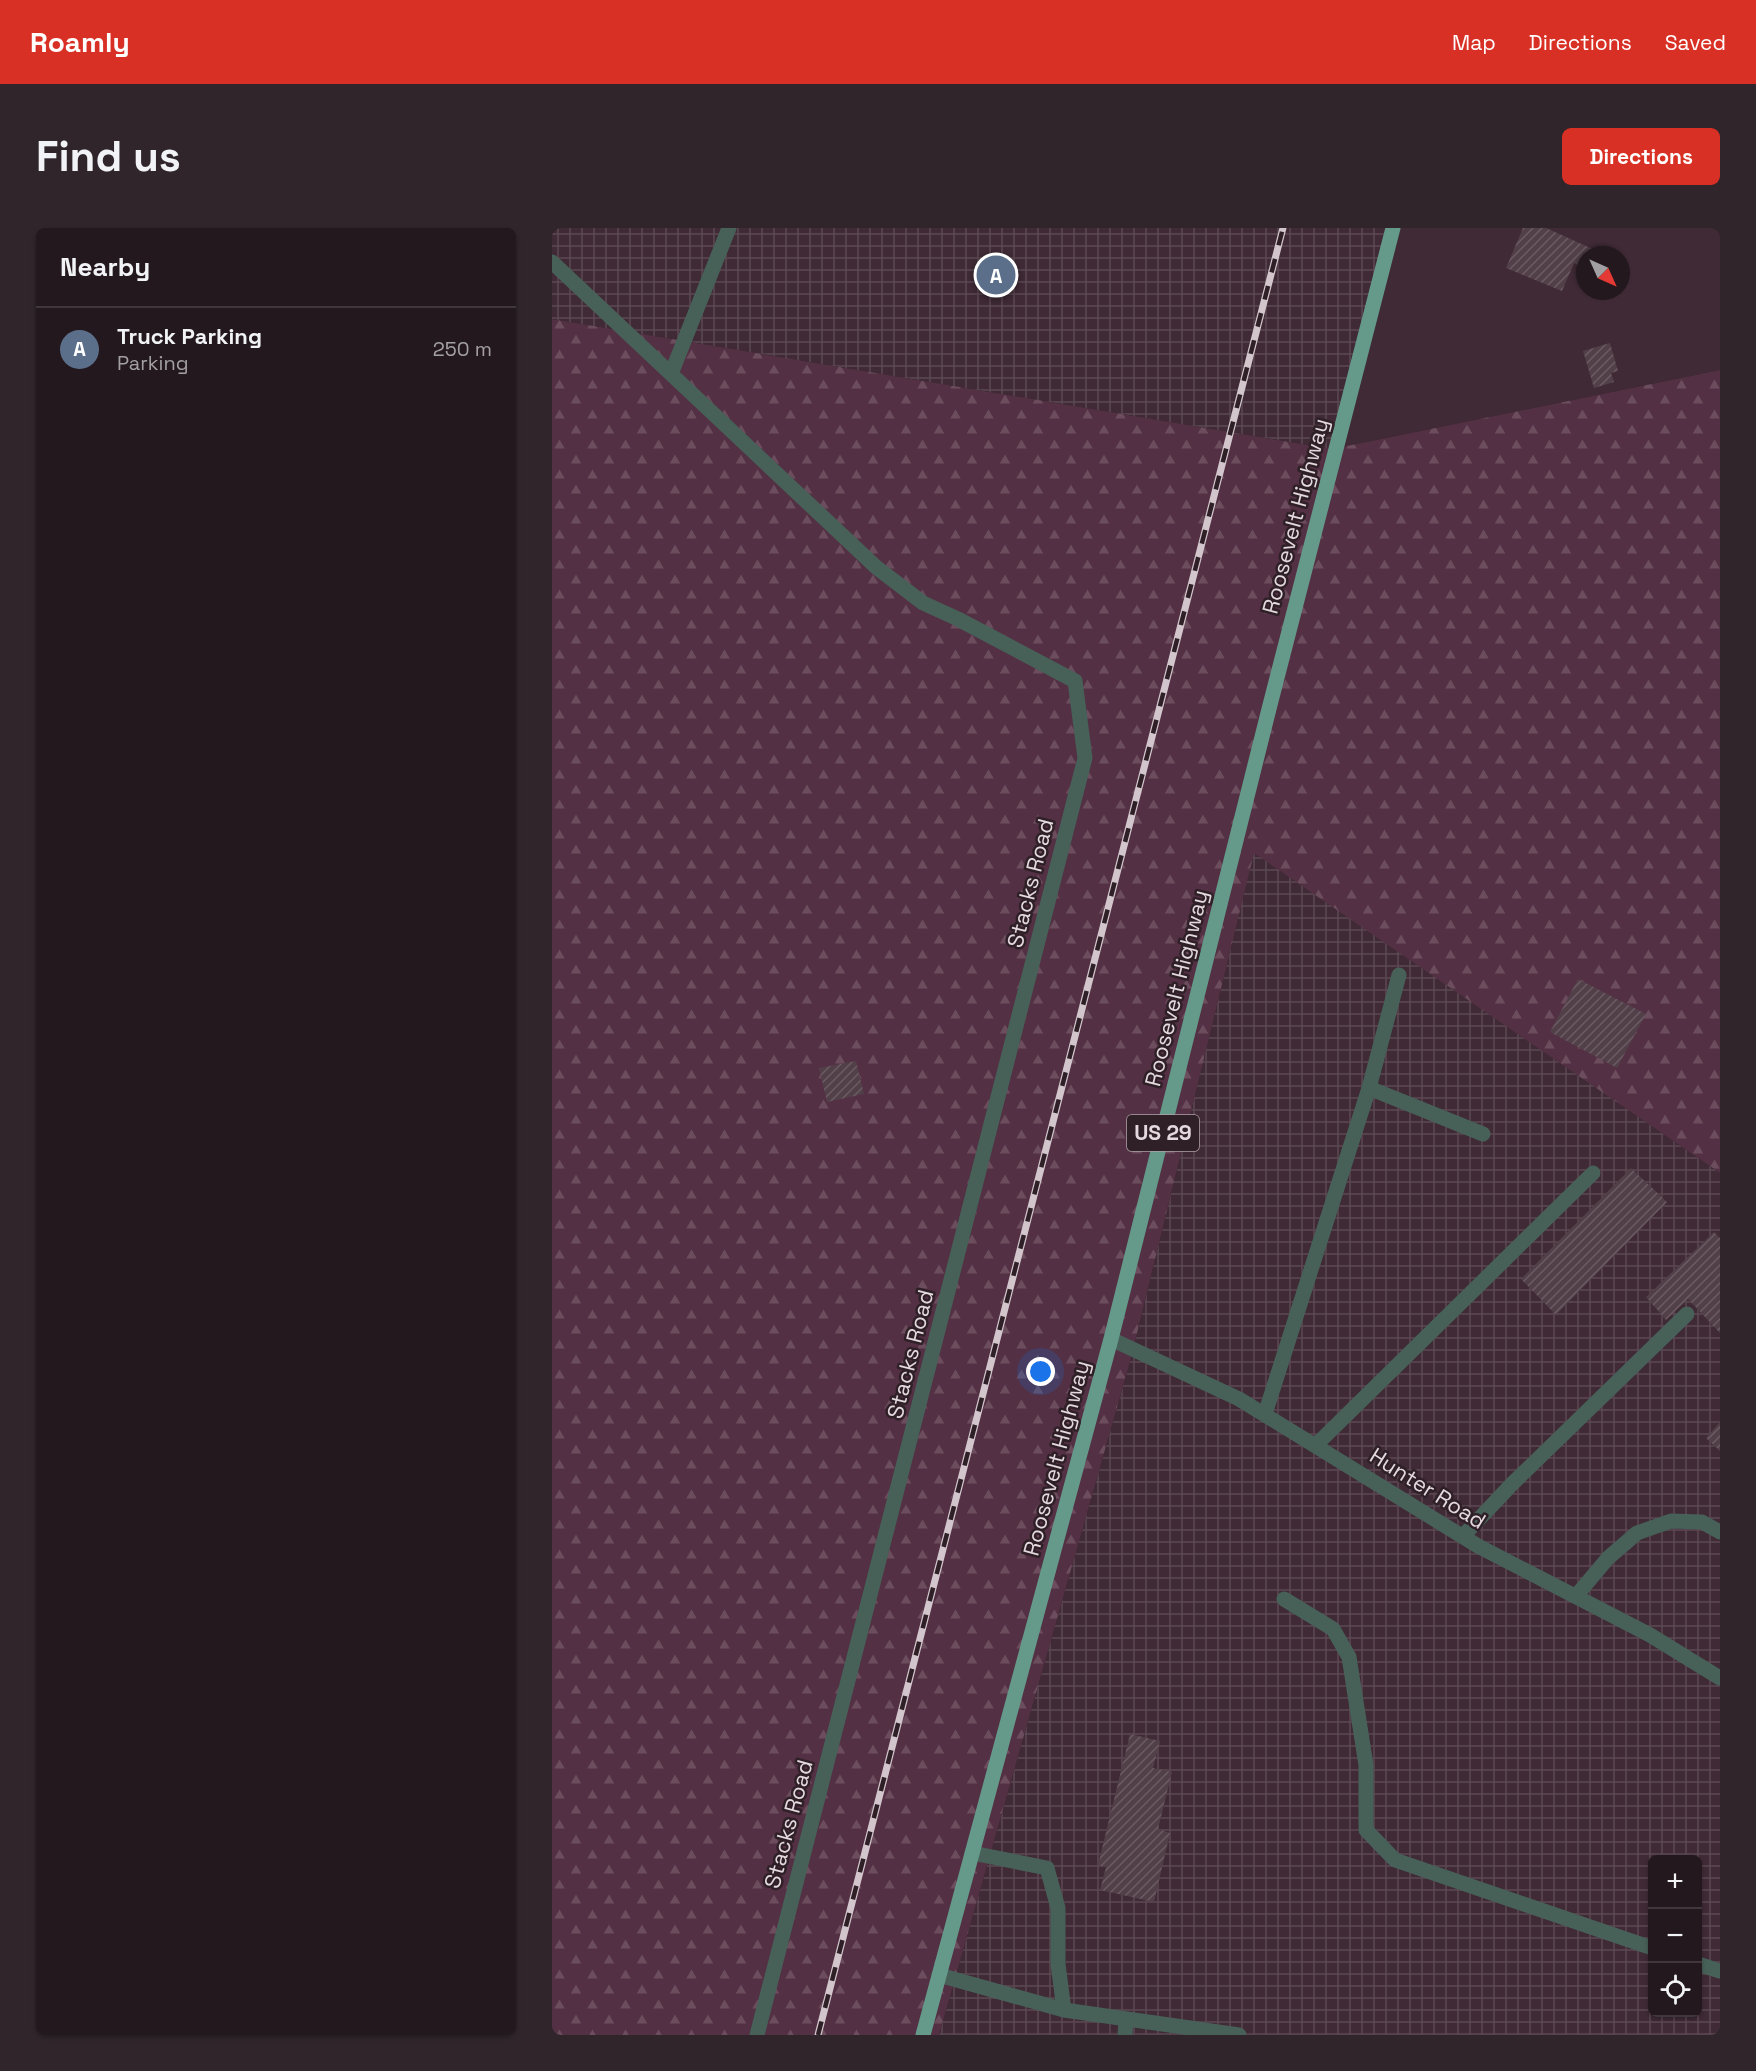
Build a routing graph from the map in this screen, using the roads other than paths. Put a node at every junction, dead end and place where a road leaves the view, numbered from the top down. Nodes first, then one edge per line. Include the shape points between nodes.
1 (729, 228) edge
2 (1393, 228) edge
3 (552, 262) edge
4 (671, 374) junction
5 (1399, 975) dead end
6 (1369, 1088) junction
7 (1483, 1134) dead end
8 (1593, 1173) dead end
9 (1687, 1314) dead end
10 (1111, 1339) junction
11 (1265, 1414) junction
12 (1316, 1445) junction
13 (1720, 1532) edge
14 (1463, 1536) junction
15 (1576, 1596) junction
16 (1284, 1599) dead end
17 (1720, 1678) edge
18 (972, 1853) junction
19 (1648, 1946) edge
20 (1702, 1965) edge
21 (1720, 1971) edge
22 (939, 1975) junction
23 (1064, 2010) junction
24 (1126, 2019) junction
25 (757, 2035) edge
26 (923, 2035) edge
27 (1125, 2035) edge
28 (1239, 2035) edge

1 - 4 street
2 - 10 main road, Roosevelt Highway / US 29
3 - 4 street
4 - 25 street, Stacks Road via 885,574 923,603 1075,681 1085,758
5 - 6 street
6 - 7 street
6 - 11 street
8 - 12 street
9 - 14 street
10 - 11 street, Hunter Road
10 - 18 main road, Roosevelt Highway / US 29
11 - 12 street, Hunter Road
12 - 14 street, Hunter Road
13 - 15 street via 1702,1522 1671,1521 1637,1533 1608,1558
14 - 15 street, Hunter Road
15 - 17 street, Hunter Road
16 - 19 street via 1333,1629 1349,1657 1366,1765 1366,1830 1395,1860
18 - 22 main road, Roosevelt Highway / US 29
18 - 23 street via 1047,1868 1058,1908 1058,1964
20 - 21 street
22 - 23 street
22 - 26 main road, Roosevelt Highway / US 29
23 - 24 street
24 - 27 street
24 - 28 street

